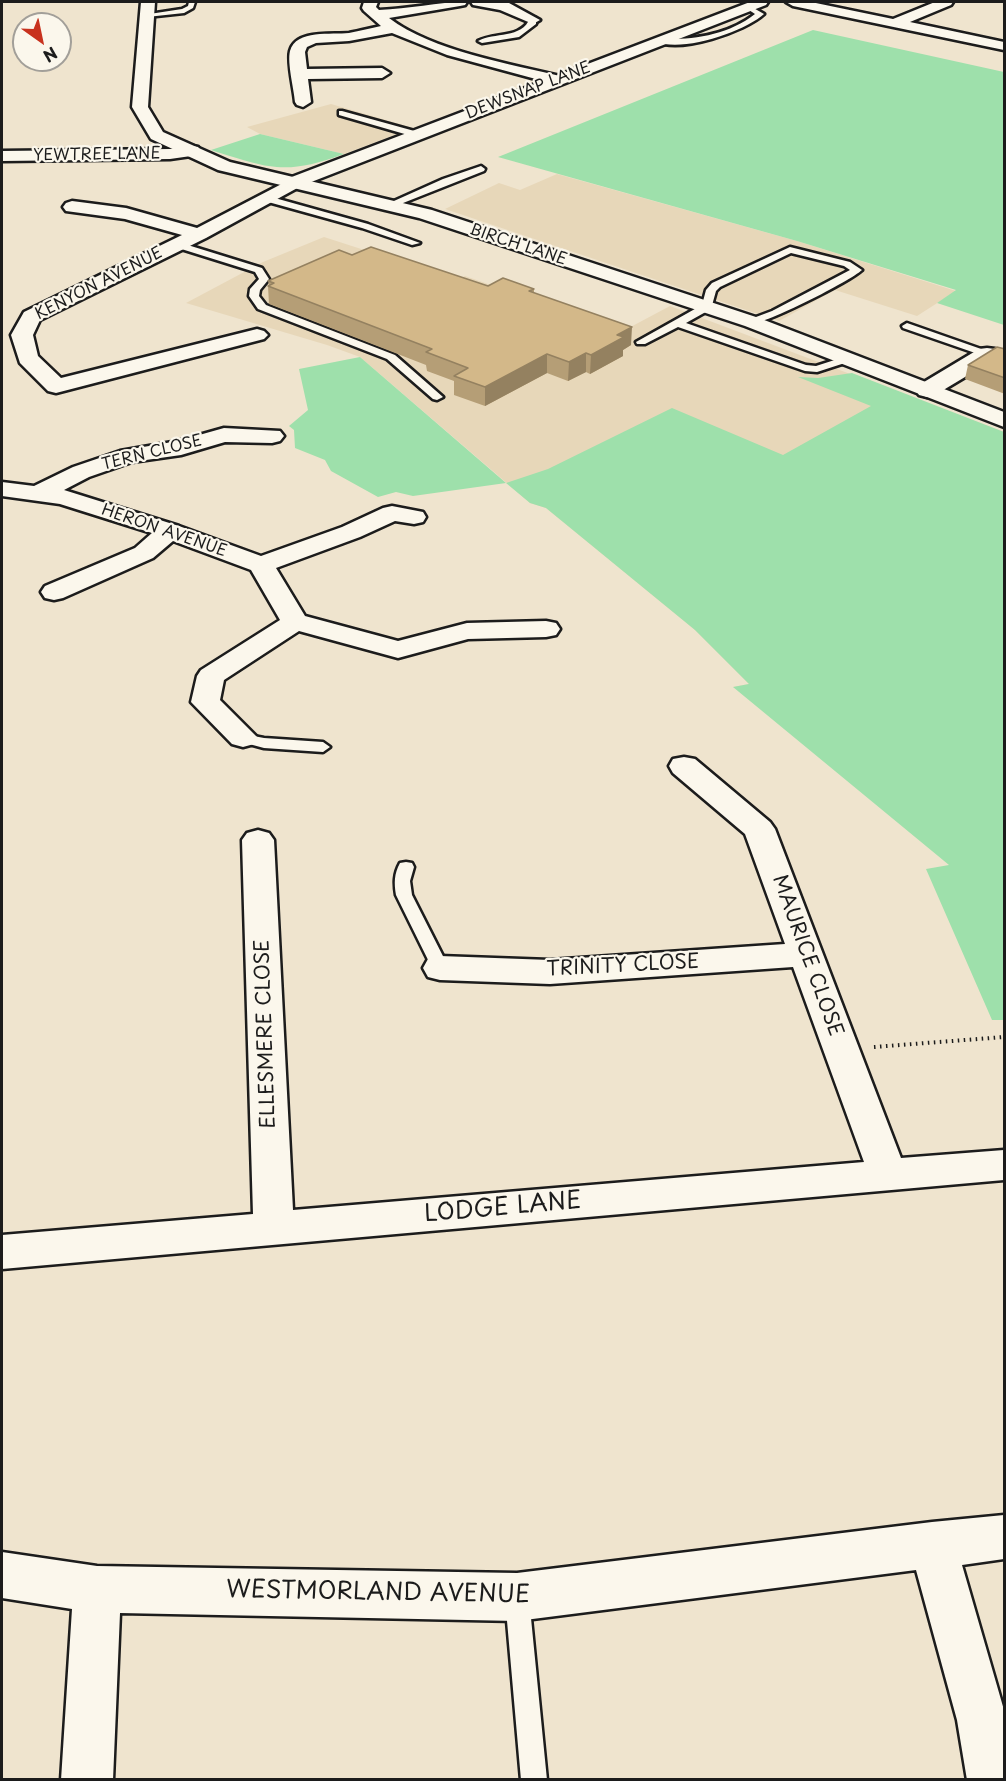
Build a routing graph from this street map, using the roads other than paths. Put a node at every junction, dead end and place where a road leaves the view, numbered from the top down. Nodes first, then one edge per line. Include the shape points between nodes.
1 (192, 2) edge
2 (460, 2) edge
3 (478, 2) edge
4 (793, 2) edge
5 (946, 2) edge
6 (754, 4) edge
7 (148, 8) edge
8 (373, 8) edge
9 (533, 20) joint
10 (895, 23) junction
11 (394, 28) junction
12 (482, 41) dead end
13 (1005, 46) edge
14 (382, 73) dead end
15 (299, 74) junction
16 (558, 80) junction
17 (303, 102) dead end
18 (342, 113) dead end
19 (415, 134) junction
20 (192, 151) junction
21 (2, 156) edge
22 (481, 169) dead end
23 (295, 182) junction
24 (264, 198) junction
25 (390, 205) junction
26 (72, 207) dead end
27 (199, 234) junction
28 (415, 243) dead end
29 (178, 245) junction
30 (707, 307) junction
31 (752, 322) junction
32 (677, 323) junction
33 (907, 326) dead end
34 (257, 335) dead end
35 (641, 342) dead end
36 (996, 357) edge
37 (847, 359) junction
38 (927, 390) junction
39 (437, 397) dead end
40 (1005, 420) edge
41 (272, 436) dead end
42 (2, 489) edge
43 (38, 493) junction
44 (414, 518) dead end
45 (170, 531) junction
46 (261, 565) junction
47 (54, 592) dead end
48 (295, 622) junction
49 (546, 628) dead end
50 (243, 738) joint
51 (322, 747) dead end
52 (684, 766) dead end
53 (258, 840) dead end
54 (406, 867) dead end
55 (806, 954) junction
56 (440, 968) joint
57 (1005, 1165) edge
58 (888, 1175) junction
59 (274, 1228) junction
60 (2, 1252) edge
61 (1005, 1537) edge
62 (932, 1544) junction
63 (2, 1575) edge
64 (97, 1589) junction
65 (517, 1597) junction
66 (87, 1779) edge
67 (534, 1779) edge
68 (993, 1779) edge

1 - 7 lane via 184,11
2 - 8 street via 404,13
3 - 9 street via 504,6
4 - 10 street
5 - 10 street
6 - 16 street, DEWSNAP LANE
7 - 20 street, BIRCH LANE via 140,107 157,135
8 - 11 street
9 - 12 lane via 516,36
10 - 13 street
11 - 15 street via 304,42 297,52
11 - 16 street via 487,62
14 - 15 street
15 - 17 street
16 - 19 street, DEWSNAP LANE
18 - 19 lane
19 - 23 street, DEWSNAP LANE
20 - 21 street, YEWTREE LANE
20 - 23 street, BIRCH LANE via 224,166
22 - 25 lane
23 - 24 street, KENYON AVENUE
23 - 25 street, BIRCH LANE
24 - 27 street, KENYON AVENUE
24 - 28 lane
25 - 30 street, BIRCH LANE
26 - 27 street via 126,214
27 - 29 street, KENYON AVENUE
29 - 34 street, KENYON AVENUE via 31,316 22,335 28,358 56,386
29 - 39 lane via 259,270 264,279 255,289 254,297 262,307 391,357
30 - 31 street, BIRCH LANE
30 - 31 lane via 716,285 790,250 848,264 857,270
30 - 32 lane
31 - 37 street, BIRCH LANE
32 - 35 lane
32 - 37 lane via 806,368 817,369
33 - 36 lane
36 - 38 street
37 - 38 street, BIRCH LANE
38 - 40 street, BIRCH LANE
41 - 43 street, TERN CLOSE via 224,435 181,448 128,456 81,472
42 - 43 street, HERON AVENUE
43 - 45 street, HERON AVENUE via 63,497
44 - 46 street via 392,513
45 - 46 street, HERON AVENUE
45 - 47 street via 144,553
46 - 48 street
48 - 49 street via 398,650 467,631
48 - 50 street via 210,676 205,702
50 - 51 lane
52 - 55 street, MAURICE CLOSE via 759,829
53 - 59 street, ELLESMERE CLOSE
54 - 56 lane via 404,895
55 - 56 street, TRINITY CLOSE via 550,972
55 - 58 street, MAURICE CLOSE
57 - 58 street, LODGE LANE
58 - 59 street, LODGE LANE
59 - 60 street, LODGE LANE
61 - 62 street, WESTMORLAND AVENUE
62 - 65 street, WESTMORLAND AVENUE
62 - 68 street via 982,1720
63 - 64 street, WESTMORLAND AVENUE
64 - 65 street, WESTMORLAND AVENUE
64 - 66 street
65 - 67 lane

